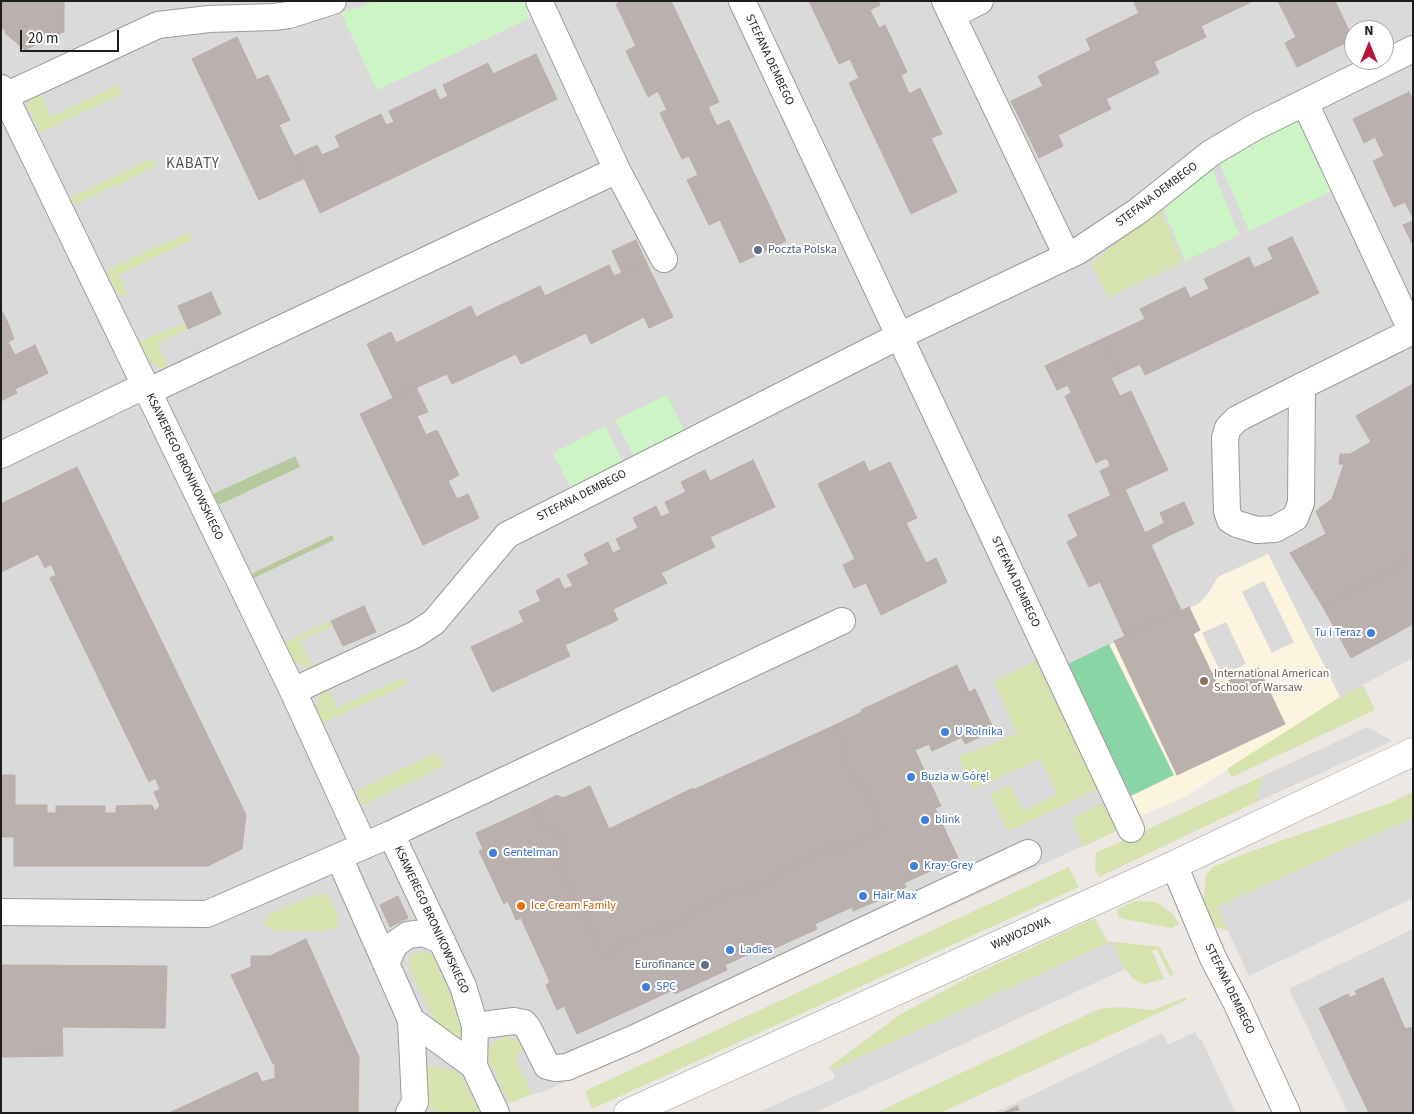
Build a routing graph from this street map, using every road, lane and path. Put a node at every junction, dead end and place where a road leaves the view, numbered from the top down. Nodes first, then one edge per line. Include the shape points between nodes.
1 (333, 1) edge
2 (539, 1) edge
3 (742, 1) edge
4 (980, 1) edge
5 (948, 8) edge
6 (1413, 50) edge
7 (3, 92) edge
8 (1305, 103) junction
9 (617, 170) junction
10 (1067, 256) junction
11 (664, 259) dead end
12 (1412, 331) edge
13 (899, 336) junction
14 (1302, 386) junction
15 (146, 389) junction
16 (1, 455) edge
17 (842, 621) dead end
18 (293, 691) junction
19 (1413, 752) edge
20 (1131, 829) dead end
21 (391, 834) junction
22 (364, 846) junction
23 (1028, 853) dead end
24 (339, 857) junction
25 (1174, 865) junction
26 (1, 912) edge
27 (442, 941) junction
28 (386, 963) junction
29 (411, 1020) junction
30 (475, 1026) junction
31 (474, 1066) junction
32 (409, 1113) edge
33 (496, 1113) edge
34 (628, 1113) edge
35 (1287, 1113) edge

1 - 7 street via 289,15 158,25
2 - 9 street
3 - 13 street, STEFANA DEMBEGO
4 - 5 street
5 - 10 street
6 - 8 street, STEFANA DEMBEGO
7 - 15 street, KSAWEREGO BRONIKOWSKIEGO
8 - 10 street, STEFANA DEMBEGO via 1255,127 1212,153 1138,211
8 - 12 street
9 - 11 street
9 - 15 street
10 - 13 street, STEFANA DEMBEGO
12 - 14 street
13 - 18 street, STEFANA DEMBEGO via 507,535 434,622 416,634
13 - 20 street, STEFANA DEMBEGO
14 - 14 street via 1237,419 1228,428 1225,438 1227,511 1230,520 1237,524 1257,530 1275,529 1295,518 1301,503
15 - 16 street
15 - 18 street, KSAWEREGO BRONIKOWSKIEGO
17 - 21 street
18 - 22 street, KSAWEREGO BRONIKOWSKIEGO
19 - 25 street, WĄWOZOWA
21 - 22 street
21 - 27 street, KSAWEREGO BRONIKOWSKIEGO
22 - 24 street
23 - 30 street via 567,1067 547,1066 524,1023 514,1021
24 - 26 street via 207,914
24 - 28 street
25 - 34 street, WĄWOZOWA
25 - 35 street, STEFANA DEMBEGO via 1213,958
27 - 28 street via 424,933 408,935 395,944
27 - 30 street, KSAWEREGO BRONIKOWSKIEGO via 463,986
28 - 29 street
29 - 31 street, KSAWEREGO BRONIKOWSKIEGO
29 - 32 street via 415,1102
30 - 31 street, KSAWEREGO BRONIKOWSKIEGO
31 - 33 street, KSAWEREGO BRONIKOWSKIEGO

